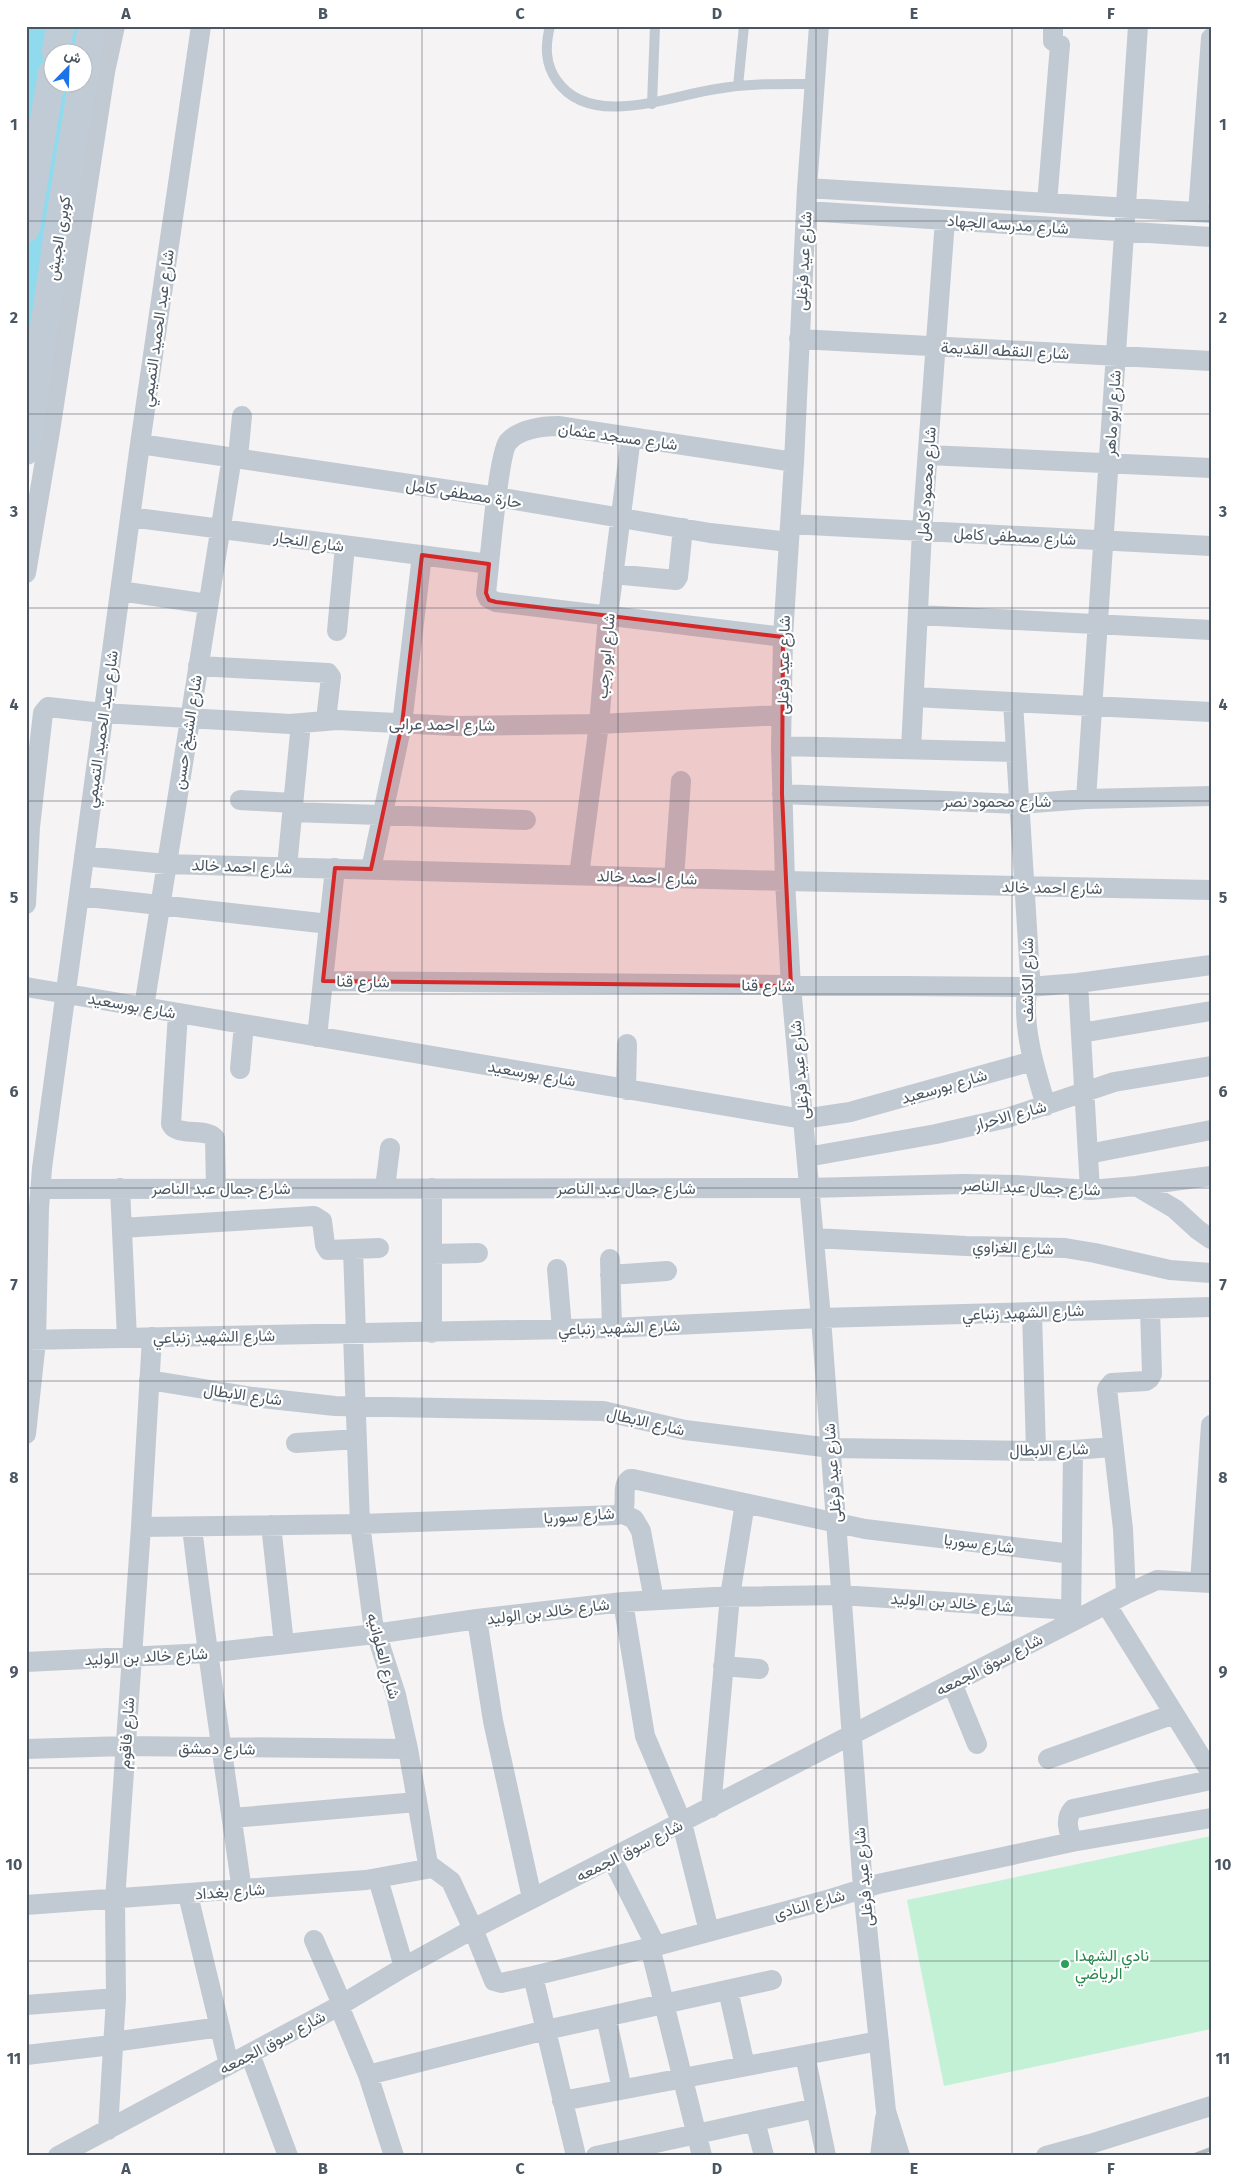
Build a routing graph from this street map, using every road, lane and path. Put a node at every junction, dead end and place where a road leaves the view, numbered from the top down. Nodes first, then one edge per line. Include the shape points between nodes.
1 (60, 26) edge
2 (92, 26) edge
3 (115, 26) edge
4 (550, 26) edge
5 (654, 26) edge
6 (744, 26) edge
7 (819, 26) edge
8 (1054, 26) edge
9 (1138, 26) edge
10 (195, 27) edge
11 (1211, 38) edge
12 (58, 42) edge
13 (815, 84) junction
14 (738, 86) junction
15 (49, 92) edge
16 (652, 104) junction
17 (807, 188) junction
18 (1047, 203) junction
19 (1126, 208) junction
20 (806, 211) junction
21 (1205, 213) edge
22 (944, 220) junction
23 (26, 228) edge
24 (1124, 231) junction
25 (1211, 237) edge
26 (799, 339) junction
27 (935, 346) junction
28 (1116, 356) junction
29 (1211, 361) edge
30 (242, 416) dead end
31 (630, 437) junction
32 (140, 444) junction
33 (26, 451) edge
34 (928, 455) junction
35 (235, 457) junction
36 (794, 462) junction
37 (1109, 463) junction
38 (1211, 468) edge
39 (497, 497) junction
40 (130, 517) junction
41 (619, 518) junction
42 (683, 528) junction
43 (220, 529) junction
44 (922, 531) junction
45 (790, 533) junction
46 (1104, 541) junction
47 (345, 546) junction
48 (1211, 546) edge
49 (422, 556) junction
50 (489, 564) junction
51 (26, 573) edge
52 (613, 574) junction
53 (120, 591) junction
54 (208, 604) junction
55 (918, 615) junction
56 (608, 616) junction
57 (1098, 624) junction
58 (1211, 630) edge
59 (337, 631) dead end
60 (783, 637) junction
61 (198, 666) junction
62 (914, 697) junction
63 (1013, 702) junction
64 (1092, 706) junction
65 (1211, 712) edge
66 (103, 714) junction
67 (782, 715) junction
68 (189, 719) junction
69 (326, 720) junction
70 (301, 723) junction
71 (402, 724) junction
72 (599, 724) junction
73 (781, 746) junction
74 (911, 749) junction
75 (1016, 752) junction
76 (681, 781) dead end
77 (782, 794) junction
78 (1211, 796) edge
79 (1086, 799) junction
80 (240, 800) dead end
81 (1019, 804) junction
82 (293, 807) junction
83 (382, 815) junction
84 (526, 820) dead end
85 (84, 856) junction
86 (166, 864) junction
87 (287, 867) junction
88 (335, 868) junction
89 (371, 869) junction
90 (579, 875) junction
91 (674, 878) junction
92 (784, 881) junction
93 (1024, 887) junction
94 (1211, 890) edge
95 (79, 896) junction
96 (26, 904) edge
97 (160, 905) junction
98 (329, 924) junction
99 (1211, 965) edge
100 (323, 980) junction
101 (1078, 982) junction
102 (791, 986) junction
103 (26, 987) edge
104 (1029, 987) junction
105 (67, 994) junction
106 (144, 1007) junction
107 (1211, 1011) edge
108 (178, 1013) junction
109 (244, 1024) junction
110 (1081, 1033) junction
111 (318, 1037) junction
112 (627, 1044) dead end
113 (1033, 1061) junction
114 (1211, 1066) edge
115 (240, 1069) dead end
116 (626, 1090) junction
117 (1084, 1092) junction
118 (1046, 1106) junction
119 (803, 1119) junction
120 (1211, 1130) edge
121 (390, 1148) dead end
122 (1088, 1154) junction
123 (807, 1157) junction
124 (1211, 1176) edge
125 (1136, 1186) junction
126 (120, 1188) junction
127 (216, 1188) junction
128 (385, 1188) junction
129 (432, 1188) junction
130 (809, 1188) junction
131 (40, 1189) junction
132 (1090, 1190) junction
133 (122, 1228) junction
134 (814, 1238) junction
135 (1211, 1239) edge
136 (32, 1243) edge
137 (379, 1248) dead end
138 (353, 1249) junction
139 (478, 1253) dead end
140 (432, 1254) junction
141 (557, 1269) dead end
142 (667, 1271) dead end
143 (1211, 1272) edge
144 (1211, 1306) edge
145 (1150, 1308) junction
146 (1032, 1312) junction
147 (821, 1318) junction
148 (612, 1328) junction
149 (562, 1329) junction
150 (432, 1333) junction
151 (354, 1335) junction
152 (152, 1337) junction
153 (127, 1338) junction
154 (31, 1340) edge
155 (149, 1380) junction
156 (356, 1406) junction
157 (1211, 1425) edge
158 (27, 1426) edge
159 (357, 1439) junction
160 (296, 1442) dead end
161 (1113, 1447) junction
162 (830, 1448) junction
163 (1072, 1450) junction
164 (1036, 1451) junction
165 (745, 1503) junction
166 (622, 1513) junction
167 (836, 1523) junction
168 (360, 1524) junction
169 (271, 1525) junction
170 (1207, 1526) edge
171 (141, 1527) junction
172 (192, 1527) junction
173 (1072, 1554) junction
174 (1206, 1582) edge
175 (1126, 1594) junction
176 (840, 1595) junction
177 (730, 1596) junction
178 (654, 1600) junction
179 (623, 1602) junction
180 (1106, 1604) junction
181 (1072, 1616) junction
182 (476, 1619) junction
183 (376, 1634) junction
184 (284, 1644) junction
185 (206, 1653) junction
186 (132, 1658) junction
187 (26, 1662) edge
188 (723, 1666) junction
189 (759, 1669) dead end
190 (952, 1683) junction
191 (1174, 1714) junction
192 (850, 1734) junction
193 (977, 1744) dead end
194 (125, 1746) junction
195 (222, 1748) junction
196 (26, 1749) edge
197 (408, 1749) junction
198 (1048, 1759) dead end
199 (1211, 1773) edge
200 (1211, 1780) edge
201 (417, 1802) junction
202 (710, 1808) junction
203 (232, 1818) junction
204 (1211, 1818) edge
205 (682, 1823) junction
206 (1072, 1842) junction
207 (612, 1859) junction
208 (432, 1868) junction
209 (378, 1879) junction
210 (863, 1888) junction
211 (242, 1890) junction
212 (188, 1894) junction
213 (532, 1898) junction
214 (116, 1900) junction
215 (26, 1905) edge
216 (473, 1929) junction
217 (709, 1931) junction
218 (314, 1940) dead end
219 (653, 1946) junction
220 (404, 1967) junction
221 (533, 1976) junction
222 (772, 1980) dead end
223 (728, 1990) junction
224 (116, 1998) junction
225 (665, 2004) junction
226 (26, 2005) edge
227 (340, 2005) junction
228 (606, 2017) junction
229 (220, 2027) junction
230 (546, 2030) junction
231 (879, 2041) junction
232 (113, 2044) junction
233 (250, 2054) junction
234 (805, 2055) junction
235 (26, 2056) edge
236 (229, 2065) junction
237 (745, 2066) junction
238 (368, 2075) junction
239 (683, 2078) junction
240 (622, 2089) junction
241 (562, 2100) junction
242 (1211, 2106) edge
243 (816, 2108) junction
244 (886, 2111) junction
245 (755, 2121) junction
246 (108, 2130) junction
247 (697, 2134) junction
248 (638, 2151) edge
249 (58, 2156) edge
250 (288, 2156) edge
251 (394, 2156) edge
252 (576, 2156) edge
253 (596, 2156) edge
254 (702, 2156) edge
255 (764, 2156) edge
256 (826, 2156) edge
257 (880, 2156) edge
258 (900, 2156) edge
259 (1046, 2156) edge

1 - 12 main road
2 - 33 main road, كوبرى الجيش
3 - 51 street
4 - 16 lane via 546,56 562,87 576,98 613,106
5 - 16 lane
6 - 14 lane
7 - 13 street, شارع عيد فرغلى
8 - 18 street via 1053,41 1060,45
9 - 19 street, شارع ابو ماهر
10 - 32 street, شارع عبد الحميد التميمي
11 - 21 street
13 - 14 lane
13 - 17 street, شارع عيد فرغلى
14 - 16 lane
15 - 23 main road, كوبرى الجيش
17 - 18 street, شارع مدرسه الجهاد
17 - 20 street, شارع عيد فرغلى
18 - 19 street, شارع مدرسه الجهاد
19 - 21 street, شارع مدرسه الجهاد
19 - 24 street, شارع ابو ماهر
20 - 22 street, شارع مدرسه الجهاد
20 - 26 street, شارع عيد فرغلى
22 - 24 street, شارع مدرسه الجهاد
22 - 27 street, شارع محمود كامل
24 - 25 street, شارع مدرسه الجهاد
24 - 28 street, شارع ابو ماهر
26 - 27 street, شارع النقطه القديمة
26 - 36 street, شارع عيد فرغلى
27 - 28 street, شارع النقطه القديمة
27 - 34 street, شارع محمود كامل
28 - 29 street, شارع النقطه القديمة
28 - 37 street, شارع ابو ماهر
30 - 35 street, شارع الشيخ حسن
31 - 36 street, شارع مسجد عثمان
31 - 39 street, شارع مسجد عثمان via 548,426 529,430 514,437 505,447
31 - 41 street, شارع ابو رجب
32 - 35 street, حارة مصطفى كامل
32 - 40 street, شارع عبد الحميد التميمي
34 - 37 street
34 - 44 street, شارع محمود كامل
35 - 39 street, حارة مصطفى كامل
35 - 43 street, شارع الشيخ حسن
36 - 45 street, شارع عيد فرغلى
37 - 38 street
37 - 46 street, شارع ابو ماهر
39 - 41 street, حارة مصطفى كامل
39 - 50 street, شارع مسجد عثمان
40 - 43 street, شارع النجار
40 - 53 street, شارع عبد الحميد التميمي
41 - 42 street, حارة مصطفى كامل
41 - 52 street, شارع ابو رجب
42 - 45 street, حارة مصطفى كامل
42 - 52 street via 676,580
43 - 47 street, شارع النجار
43 - 54 street, شارع الشيخ حسن
44 - 45 street, شارع مصطفى كامل
44 - 46 street, شارع مصطفى كامل
44 - 55 street, شارع محمود كامل
45 - 60 street, شارع عيد فرغلى
46 - 48 street, شارع مصطفى كامل
46 - 57 street, شارع ابو ماهر
47 - 49 street, شارع النجار
47 - 59 street
49 - 50 street, شارع النجار
49 - 71 street
50 - 56 street, شارع مسجد عثمان via 486,593 491,601
52 - 56 street, شارع ابو رجب
53 - 54 street
53 - 66 street, شارع عبد الحميد التميمي
54 - 61 street, شارع الشيخ حسن
55 - 57 street
55 - 62 street, شارع محمود كامل
56 - 60 street
56 - 72 street, شارع ابو رجب
57 - 58 street
57 - 64 street, شارع ابو ماهر
60 - 67 street, شارع عيد فرغلى
61 - 68 street, شارع الشيخ حسن
61 - 69 street via 328,673 331,677
62 - 63 street
62 - 74 street, شارع محمود كامل
63 - 64 street
63 - 75 street, شارع الكاشف
64 - 65 street
64 - 79 street, شارع ابو ماهر
66 - 68 street, شارع احمد عرابى
66 - 85 street, شارع عبد الحميد التميمي
66 - 96 street, شارع احمد عرابى via 52,707 45,709 29,841
67 - 72 street, شارع احمد عرابى
67 - 73 street, شارع عيد فرغلى
68 - 70 street, شارع احمد عرابى
68 - 86 street, شارع الشيخ حسن
69 - 70 street, شارع احمد عرابى
69 - 71 street, شارع احمد عرابى
70 - 82 street
71 - 72 street, شارع احمد عرابى
71 - 83 street
72 - 90 street, شارع ابو رجب
73 - 74 street
73 - 77 street, شارع عيد فرغلى
74 - 75 street
75 - 81 street, شارع الكاشف
76 - 91 street
77 - 81 street, شارع محمود نصر
77 - 92 street, شارع عيد فرغلى
78 - 79 street, شارع محمود نصر
79 - 81 street, شارع محمود نصر
80 - 82 street
81 - 93 street, شارع الكاشف
82 - 83 street
82 - 87 street
83 - 84 street
83 - 89 street
85 - 86 street, شارع احمد خالد
85 - 95 street, شارع عبد الحميد التميمي
86 - 87 street, شارع احمد خالد
86 - 97 street, شارع الشيخ حسن
87 - 88 street, شارع احمد خالد
88 - 89 street, شارع احمد خالد
88 - 98 street
89 - 90 street, شارع احمد خالد
90 - 91 street, شارع احمد خالد
91 - 92 street, شارع احمد خالد
92 - 93 street, شارع احمد خالد
92 - 102 street, شارع عيد فرغلى
93 - 94 street, شارع احمد خالد
93 - 104 street, شارع الكاشف
95 - 97 street
95 - 105 street, شارع عبد الحميد التميمي
97 - 98 street
97 - 106 street, شارع الشيخ حسن
98 - 100 street
99 - 101 street, شارع قنا
100 - 102 street, شارع قنا
100 - 111 street
101 - 104 street, شارع قنا
101 - 110 street
102 - 104 street, شارع قنا
102 - 119 street, شارع عيد فرغلى
103 - 105 street, شارع بورسعيد
104 - 113 street, شارع الكاشف via 1026,1005
105 - 106 street, شارع بورسعيد
105 - 131 street, شارع عبد الحميد التميمي
106 - 108 street, شارع بورسعيد
107 - 110 street
108 - 109 street, شارع بورسعيد
108 - 127 street via 171,1124 179,1131 211,1134 216,1138
109 - 111 street, شارع بورسعيد
109 - 115 street
110 - 117 street
111 - 116 street, شارع بورسعيد
112 - 116 street
113 - 118 street, شارع الكاشف
113 - 119 street, شارع بورسعيد via 850,1112
114 - 117 street, شارع الاحرار via 1114,1082
116 - 119 street, شارع بورسعيد
117 - 118 street, شارع الاحرار
117 - 122 street
118 - 123 street, شارع الاحرار via 936,1134
119 - 123 street, شارع عيد فرغلى
120 - 122 street
121 - 128 street
122 - 132 street
123 - 130 street, شارع عيد فرغلى
124 - 125 street, شارع جمال عبد الناصر
125 - 132 street, شارع جمال عبد الناصر
125 - 135 street via 1175,1209
126 - 127 street, شارع جمال عبد الناصر
126 - 131 street, شارع جمال عبد الناصر
126 - 133 street
127 - 128 street, شارع جمال عبد الناصر
128 - 129 street, شارع جمال عبد الناصر
129 - 130 street, شارع جمال عبد الناصر
129 - 140 street
130 - 132 street, شارع جمال عبد الناصر via 963,1184
130 - 134 street, شارع عيد فرغلى
131 - 136 street, شارع عبد الحميد التميمي
133 - 138 street via 314,1216 322,1221 326,1248
133 - 153 street
134 - 143 street, شارع الغزاوي via 1065,1248 1170,1270
134 - 147 street, شارع عيد فرغلى
136 - 154 street, شارع عبد الحميد التميمي
137 - 138 street
138 - 151 street, شارع العلوانيه
139 - 140 street
140 - 150 street
141 - 149 street
142 - 148 street via 610,1267
144 - 145 street, شارع الشهيد زنباعي
145 - 146 street, شارع الشهيد زنباعي
145 - 161 street via 1152,1374 1146,1381 1112,1383 1106,1389
146 - 147 street, شارع الشهيد زنباعي
146 - 164 street
147 - 148 street, شارع الشهيد زنباعي
147 - 162 street, شارع عيد فرغلى
148 - 149 street, شارع الشهيد زنباعي
149 - 150 street, شارع الشهيد زنباعي
150 - 151 street, شارع الشهيد زنباعي
151 - 152 street, شارع الشهيد زنباعي
151 - 156 street, شارع العلوانيه
152 - 153 street, شارع الشهيد زنباعي
152 - 155 street, شارع فاقوم
153 - 154 street, شارع الشهيد زنباعي
154 - 158 street, شارع عبد الحميد التميمي
155 - 156 street, شارع الابطال via 253,1397
155 - 171 street, شارع فاقوم
156 - 159 street, شارع العلوانيه
156 - 162 street, شارع الابطال via 603,1410 685,1430
157 - 170 street
159 - 160 street
159 - 168 street, شارع العلوانيه
161 - 163 street, شارع الابطال
161 - 175 street via 1123,1529
162 - 164 street, شارع الابطال
162 - 167 street, شارع عيد فرغلى
163 - 164 street, شارع الابطال
163 - 173 street
165 - 166 street, شارع سوريا via 630,1479 625,1483
165 - 167 street, شارع سوريا
165 - 177 street
166 - 168 street, شارع سوريا
166 - 178 street via 634,1520 640,1530
167 - 173 street, شارع سوريا
167 - 176 street, شارع عيد فرغلى
168 - 169 street, شارع سوريا
168 - 183 street, شارع العلوانيه
169 - 172 street, شارع سوريا
169 - 184 street
170 - 174 street
171 - 172 street, شارع سوريا
171 - 186 street, شارع فاقوم
172 - 185 street
173 - 181 street
174 - 175 street, شارع سوق الجمعه via 1157,1580
175 - 180 street, شارع سوق الجمعه
176 - 177 street, شارع خالد بن الوليد
176 - 181 street, شارع خالد بن الوليد
176 - 192 street, شارع عيد فرغلى
177 - 178 street, شارع خالد بن الوليد
177 - 188 street
178 - 179 street, شارع خالد بن الوليد
179 - 182 street, شارع خالد بن الوليد
179 - 205 street via 645,1736
180 - 181 street, شارع سوق الجمعه
180 - 191 street
181 - 190 street, شارع سوق الجمعه
182 - 183 street, شارع خالد بن الوليد
182 - 213 street via 493,1721
183 - 184 street, شارع خالد بن الوليد
183 - 197 street, شارع العلوانيه via 392,1681
184 - 185 street, شارع خالد بن الوليد
185 - 186 street, شارع خالد بن الوليد
185 - 195 street
186 - 187 street, شارع خالد بن الوليد
186 - 194 street, شارع فاقوم
188 - 189 street
188 - 202 street
190 - 192 street, شارع سوق الجمعه
190 - 193 street
191 - 198 street
191 - 199 street
192 - 202 street, شارع سوق الجمعه
192 - 210 street, شارع عيد فرغلى
194 - 195 street, شارع دمشق
194 - 196 street, شارع دمشق
194 - 214 street, شارع فاقوم
195 - 197 street, شارع دمشق
195 - 203 street
197 - 201 street, شارع العلوانيه
200 - 206 street via 1073,1809 1068,1817
201 - 203 street
201 - 208 street, شارع العلوانيه via 427,1858
202 - 205 street, شارع سوق الجمعه
203 - 211 street
204 - 206 street, شارع النادى
205 - 207 street, شارع سوق الجمعه
205 - 217 street
206 - 210 street, شارع النادى
207 - 213 street, شارع سوق الجمعه
207 - 219 street
208 - 209 street, شارع بغداد
208 - 216 street via 451,1881
209 - 211 street, شارع بغداد
209 - 220 street
210 - 217 street, شارع النادى
210 - 231 street, شارع عيد فرغلى
211 - 212 street, شارع بغداد
212 - 214 street, شارع بغداد
212 - 229 street
213 - 216 street, شارع سوق الجمعه
214 - 215 street, شارع بغداد
214 - 224 street, شارع فاقوم
216 - 220 street, شارع سوق الجمعه
216 - 221 street, شارع النادى via 494,1981 501,1983
217 - 219 street, شارع النادى
218 - 227 street
219 - 221 street, شارع النادى
219 - 225 street
220 - 227 street, شارع سوق الجمعه
221 - 230 street
222 - 223 street
223 - 225 street
223 - 237 street
224 - 226 street
224 - 232 street, شارع فاقوم
225 - 228 street
225 - 239 street
227 - 233 street, شارع سوق الجمعه
227 - 238 street
228 - 230 street
228 - 240 street
229 - 232 street
229 - 236 street
230 - 238 street
230 - 241 street
231 - 234 street
231 - 244 street, شارع عيد فرغلى
232 - 235 street
232 - 246 street, شارع فاقوم
233 - 236 street, شارع سوق الجمعه
233 - 250 street
234 - 237 street
234 - 243 street
236 - 246 street, شارع سوق الجمعه
237 - 239 street
238 - 251 street
239 - 240 street
239 - 247 street
240 - 241 street
241 - 252 street
242 - 259 street
243 - 245 street
243 - 256 street
244 - 257 street, شارع عيد فرغلى
244 - 258 street, شارع عيد فرغلى
245 - 247 street
245 - 255 street
246 - 249 street, شارع سوق الجمعه
247 - 248 street
247 - 254 street
248 - 253 street

